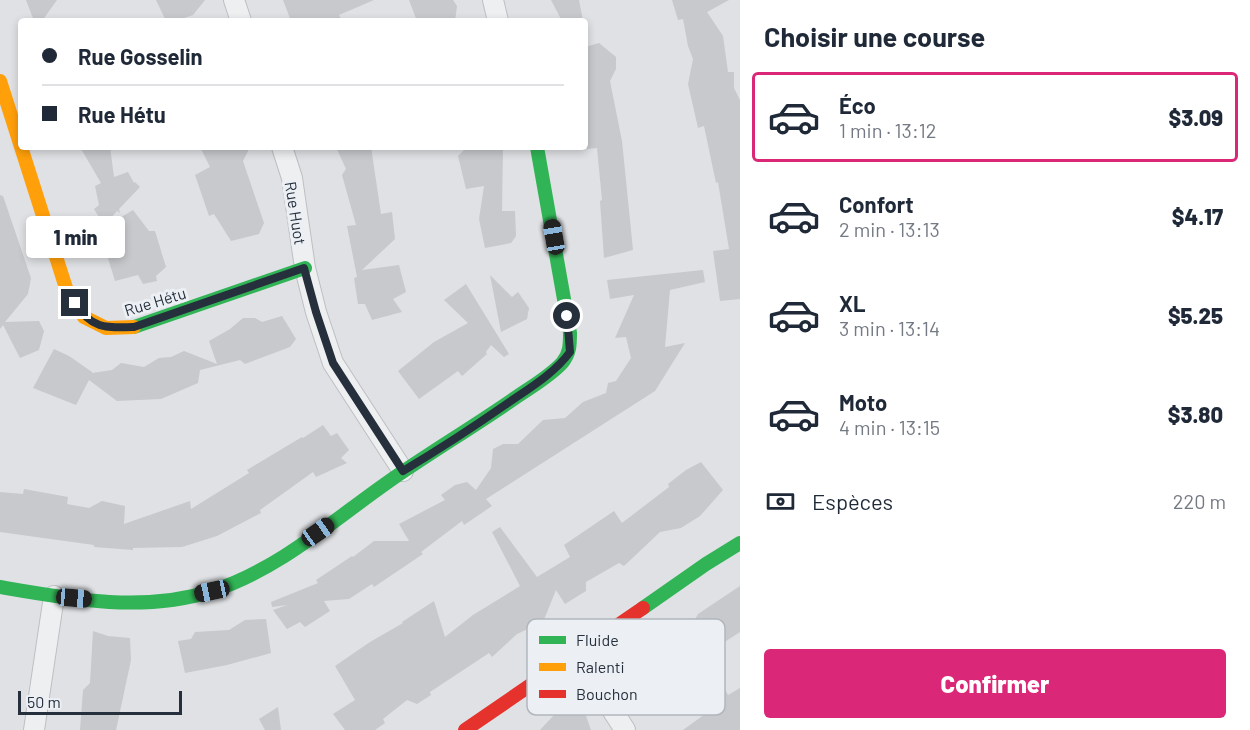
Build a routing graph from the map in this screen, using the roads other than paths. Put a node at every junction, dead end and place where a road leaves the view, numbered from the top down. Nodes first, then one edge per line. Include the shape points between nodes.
1 (234, 0) edge
2 (493, 0) edge
3 (240, 18) edge
4 (497, 18) edge
5 (0, 81) edge
6 (18, 137) edge
7 (22, 150) edge
8 (283, 150) edge
9 (538, 150) edge
10 (304, 268) junction
11 (403, 471) junction
12 (740, 543) edge
13 (0, 586) edge
14 (54, 596) junction
15 (629, 619) edge
16 (527, 689) edge
17 (615, 715) edge
18 (34, 730) edge
19 (465, 730) edge
20 (625, 730) edge

1 - 3 street
2 - 4 street
5 - 6 street, Rue Hétu
7 - 10 street, Rue Hétu via 66,288 84,317 106,328 134,327
8 - 10 street, Rue Huot via 292,178
9 - 11 street via 565,299 570,352 537,383
10 - 11 street, Rue Huot via 333,363
11 - 14 street via 259,570 212,591 134,603
12 - 15 street
13 - 14 street
14 - 18 street
16 - 19 street
17 - 20 street

